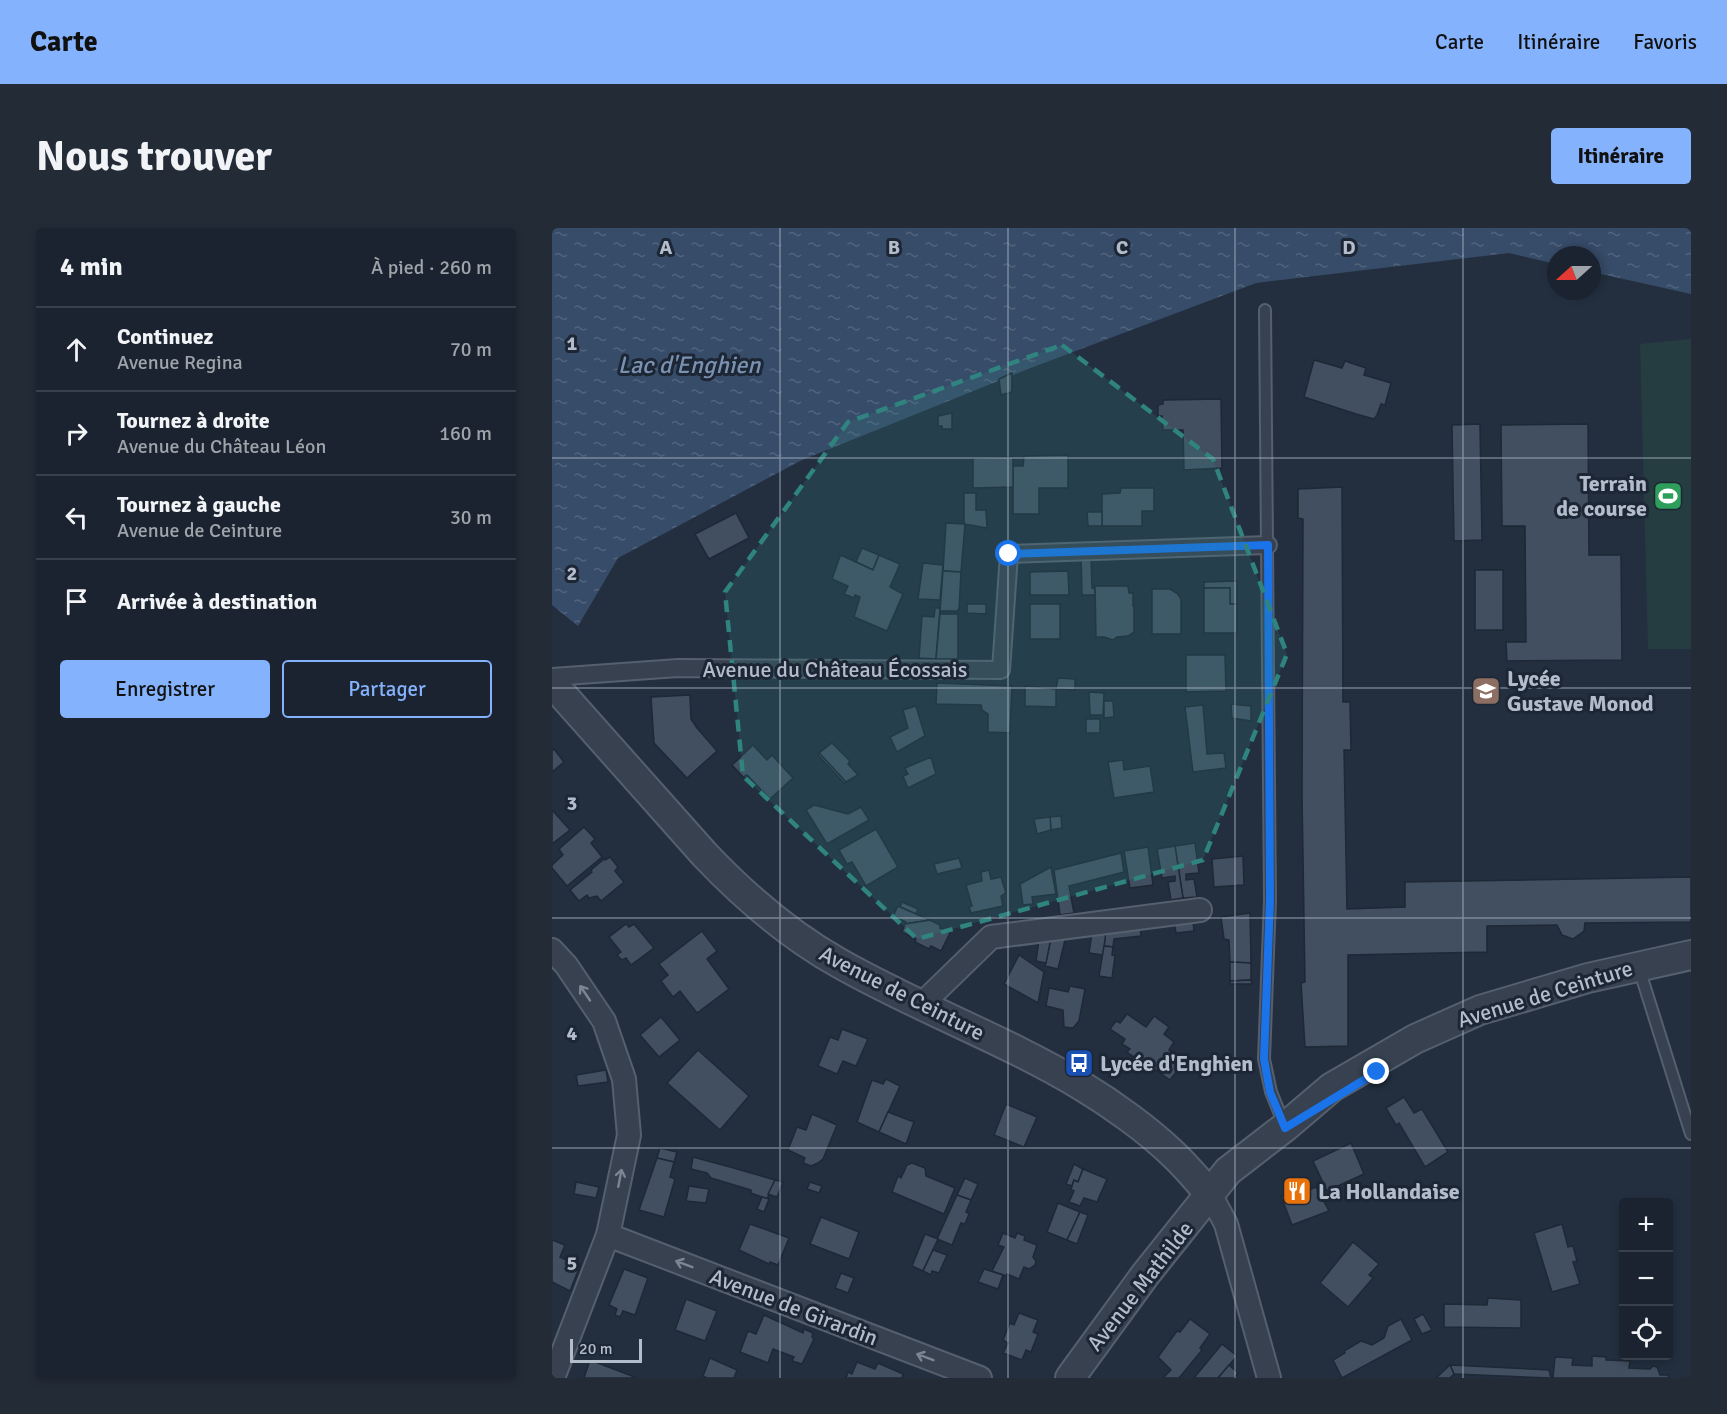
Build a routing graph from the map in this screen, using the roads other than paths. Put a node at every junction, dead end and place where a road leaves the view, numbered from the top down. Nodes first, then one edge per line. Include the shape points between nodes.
1 (1265, 310) dead end
2 (1268, 545) junction
3 (552, 676) edge
4 (552, 683) edge
5 (1200, 910) dead end
6 (552, 950) edge
7 (1691, 955) edge
8 (1691, 966) edge
9 (1642, 978) junction
10 (921, 1005) junction
11 (1285, 1128) junction
12 (1691, 1134) edge
13 (1210, 1194) junction
14 (608, 1235) junction
15 (553, 1378) edge
16 (980, 1378) edge
17 (1070, 1378) edge
18 (1269, 1378) edge

1 - 2 lane
2 - 3 street, Avenue du Château Écossais via 1009,554 1001,670 678,668
2 - 11 lane via 1270,900 1264,1059 1270,1092
4 - 10 street, Avenue de Ceinture via 705,855 747,896 796,936 837,962
5 - 10 street via 991,937
14 -> 6 street via 628,1135 624,1079 604,1021
7 - 11 street, Avenue de Ceinture via 1561,985 1454,1020 1341,1082
8 - 9 street, Avenue de Ceinture
9 - 11 street, Avenue de Ceinture via 1466,1028 1387,1066
9 - 12 lane
10 - 13 street, Avenue de Ceinture via 1083,1087 1155,1138
11 - 13 street, Avenue de Ceinture via 1228,1171
13 - 17 street, Avenue Mathilde
13 - 18 street via 1226,1224
14 - 15 street
16 -> 14 street, Avenue de Girardin

